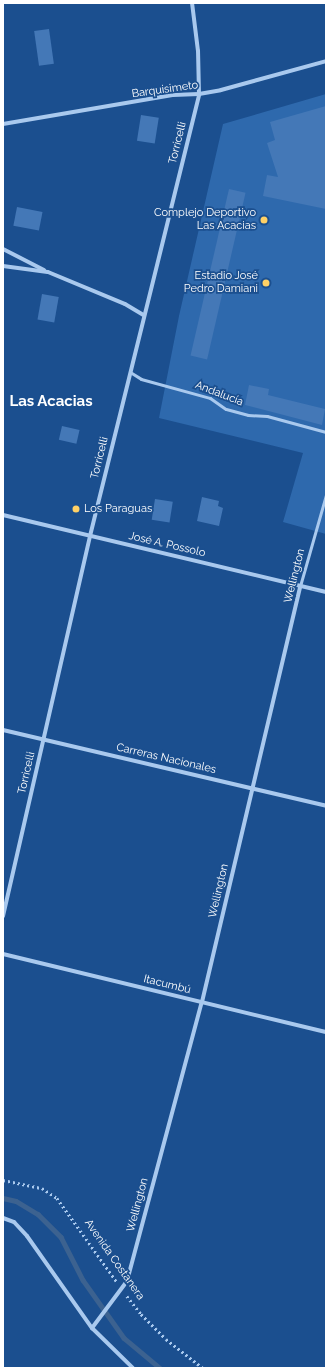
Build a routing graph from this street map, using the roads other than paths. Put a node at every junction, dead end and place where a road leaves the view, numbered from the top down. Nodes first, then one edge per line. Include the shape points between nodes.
1 (192, 3) edge
2 (326, 61) edge
3 (199, 94) junction
4 (3, 124) edge
5 (3, 249) edge
6 (3, 266) edge
7 (48, 272) junction
8 (143, 315) junction
9 (130, 372) junction
10 (326, 432) edge
11 (326, 495) edge
12 (3, 515) edge
13 (90, 536) junction
14 (300, 586) junction
15 (326, 592) edge
16 (3, 730) edge
17 (44, 740) junction
18 (253, 788) junction
19 (326, 806) edge
20 (3, 916) edge
21 (3, 954) edge
22 (202, 1002) junction
23 (326, 1032) edge
24 (3, 1218) edge
25 (92, 1328) junction
26 (133, 1368) edge

1 - 3 street, Torricelli via 198,51
2 - 3 street, Barquisimeto via 234,87
3 - 4 street, Barquisimeto via 173,95
3 - 8 street, Torricelli
5 - 7 street
6 - 7 street
7 - 8 street via 125,304
8 - 9 street, Torricelli
9 - 10 lane, Andalucía via 141,378 210,398 226,409 248,415 267,416
9 - 13 street, Torricelli
11 - 14 lane, Wellington
12 - 13 street, José A. Possolo
13 - 14 street, José A. Possolo
13 - 17 street, Torricelli
14 - 15 street, José A. Possolo
14 - 18 street, Wellington
16 - 17 street, Carreras Nacionales
17 - 18 street, Carreras Nacionales
17 - 20 street, Torricelli
18 - 19 street, Carreras Nacionales
18 - 22 street, Wellington
21 - 22 street, Itacumbú
22 - 23 street, Itacumbú
22 - 25 street, Wellington via 127,1281
24 - 25 street via 14,1222 28,1236
25 - 26 street

